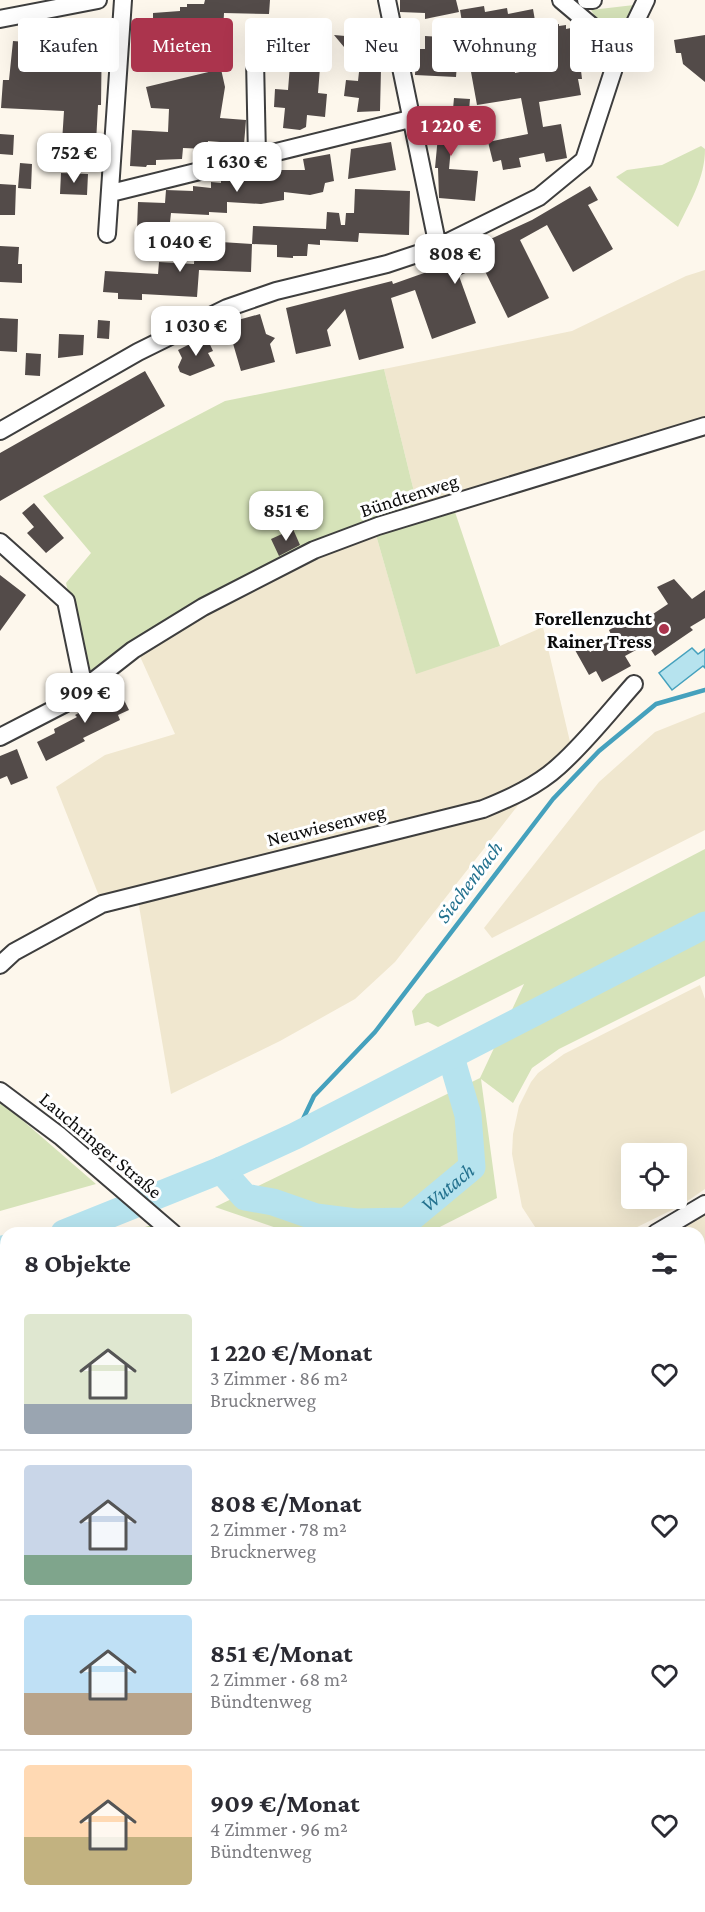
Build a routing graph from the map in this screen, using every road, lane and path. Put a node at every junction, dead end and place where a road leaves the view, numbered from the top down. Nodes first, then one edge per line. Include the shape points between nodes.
1 (98, 0) edge
2 (123, 0) edge
3 (387, 0) edge
4 (561, 0) edge
5 (586, 0) edge
6 (593, 0) edge
7 (646, 0) edge
8 (582, 18) edge
9 (638, 18) edge
10 (0, 19) edge
11 (255, 72) edge
12 (613, 72) edge
13 (410, 118) junction
14 (257, 157) junction
15 (111, 193) junction
16 (107, 234) dead end
17 (438, 247) junction
18 (705, 426) edge
19 (0, 431) edge
20 (0, 542) edge
21 (634, 684) dead end
22 (84, 688) junction
23 (0, 737) edge
24 (0, 964) edge
25 (0, 1091) edge
26 (705, 1204) edge
27 (166, 1227) edge
28 (666, 1227) edge

1 - 10 street
2 - 15 street
3 - 13 street
4 - 8 street
5 - 6 street
7 - 9 street
11 - 14 street
12 - 17 street via 584,160 539,197
13 - 14 street
13 - 17 street
14 - 15 street
15 - 16 street
17 - 19 street via 227,308 138,352
18 - 22 street, Bündtenweg via 378,526 314,550 203,607 133,650
20 - 22 street via 66,601
21 - 24 street, Neuwiesenweg via 559,766 505,800 483,809 102,904 14,952
22 - 23 street, Bündtenweg via 64,704
25 - 27 street, Lauchringer Straße via 60,1136
26 - 28 street

